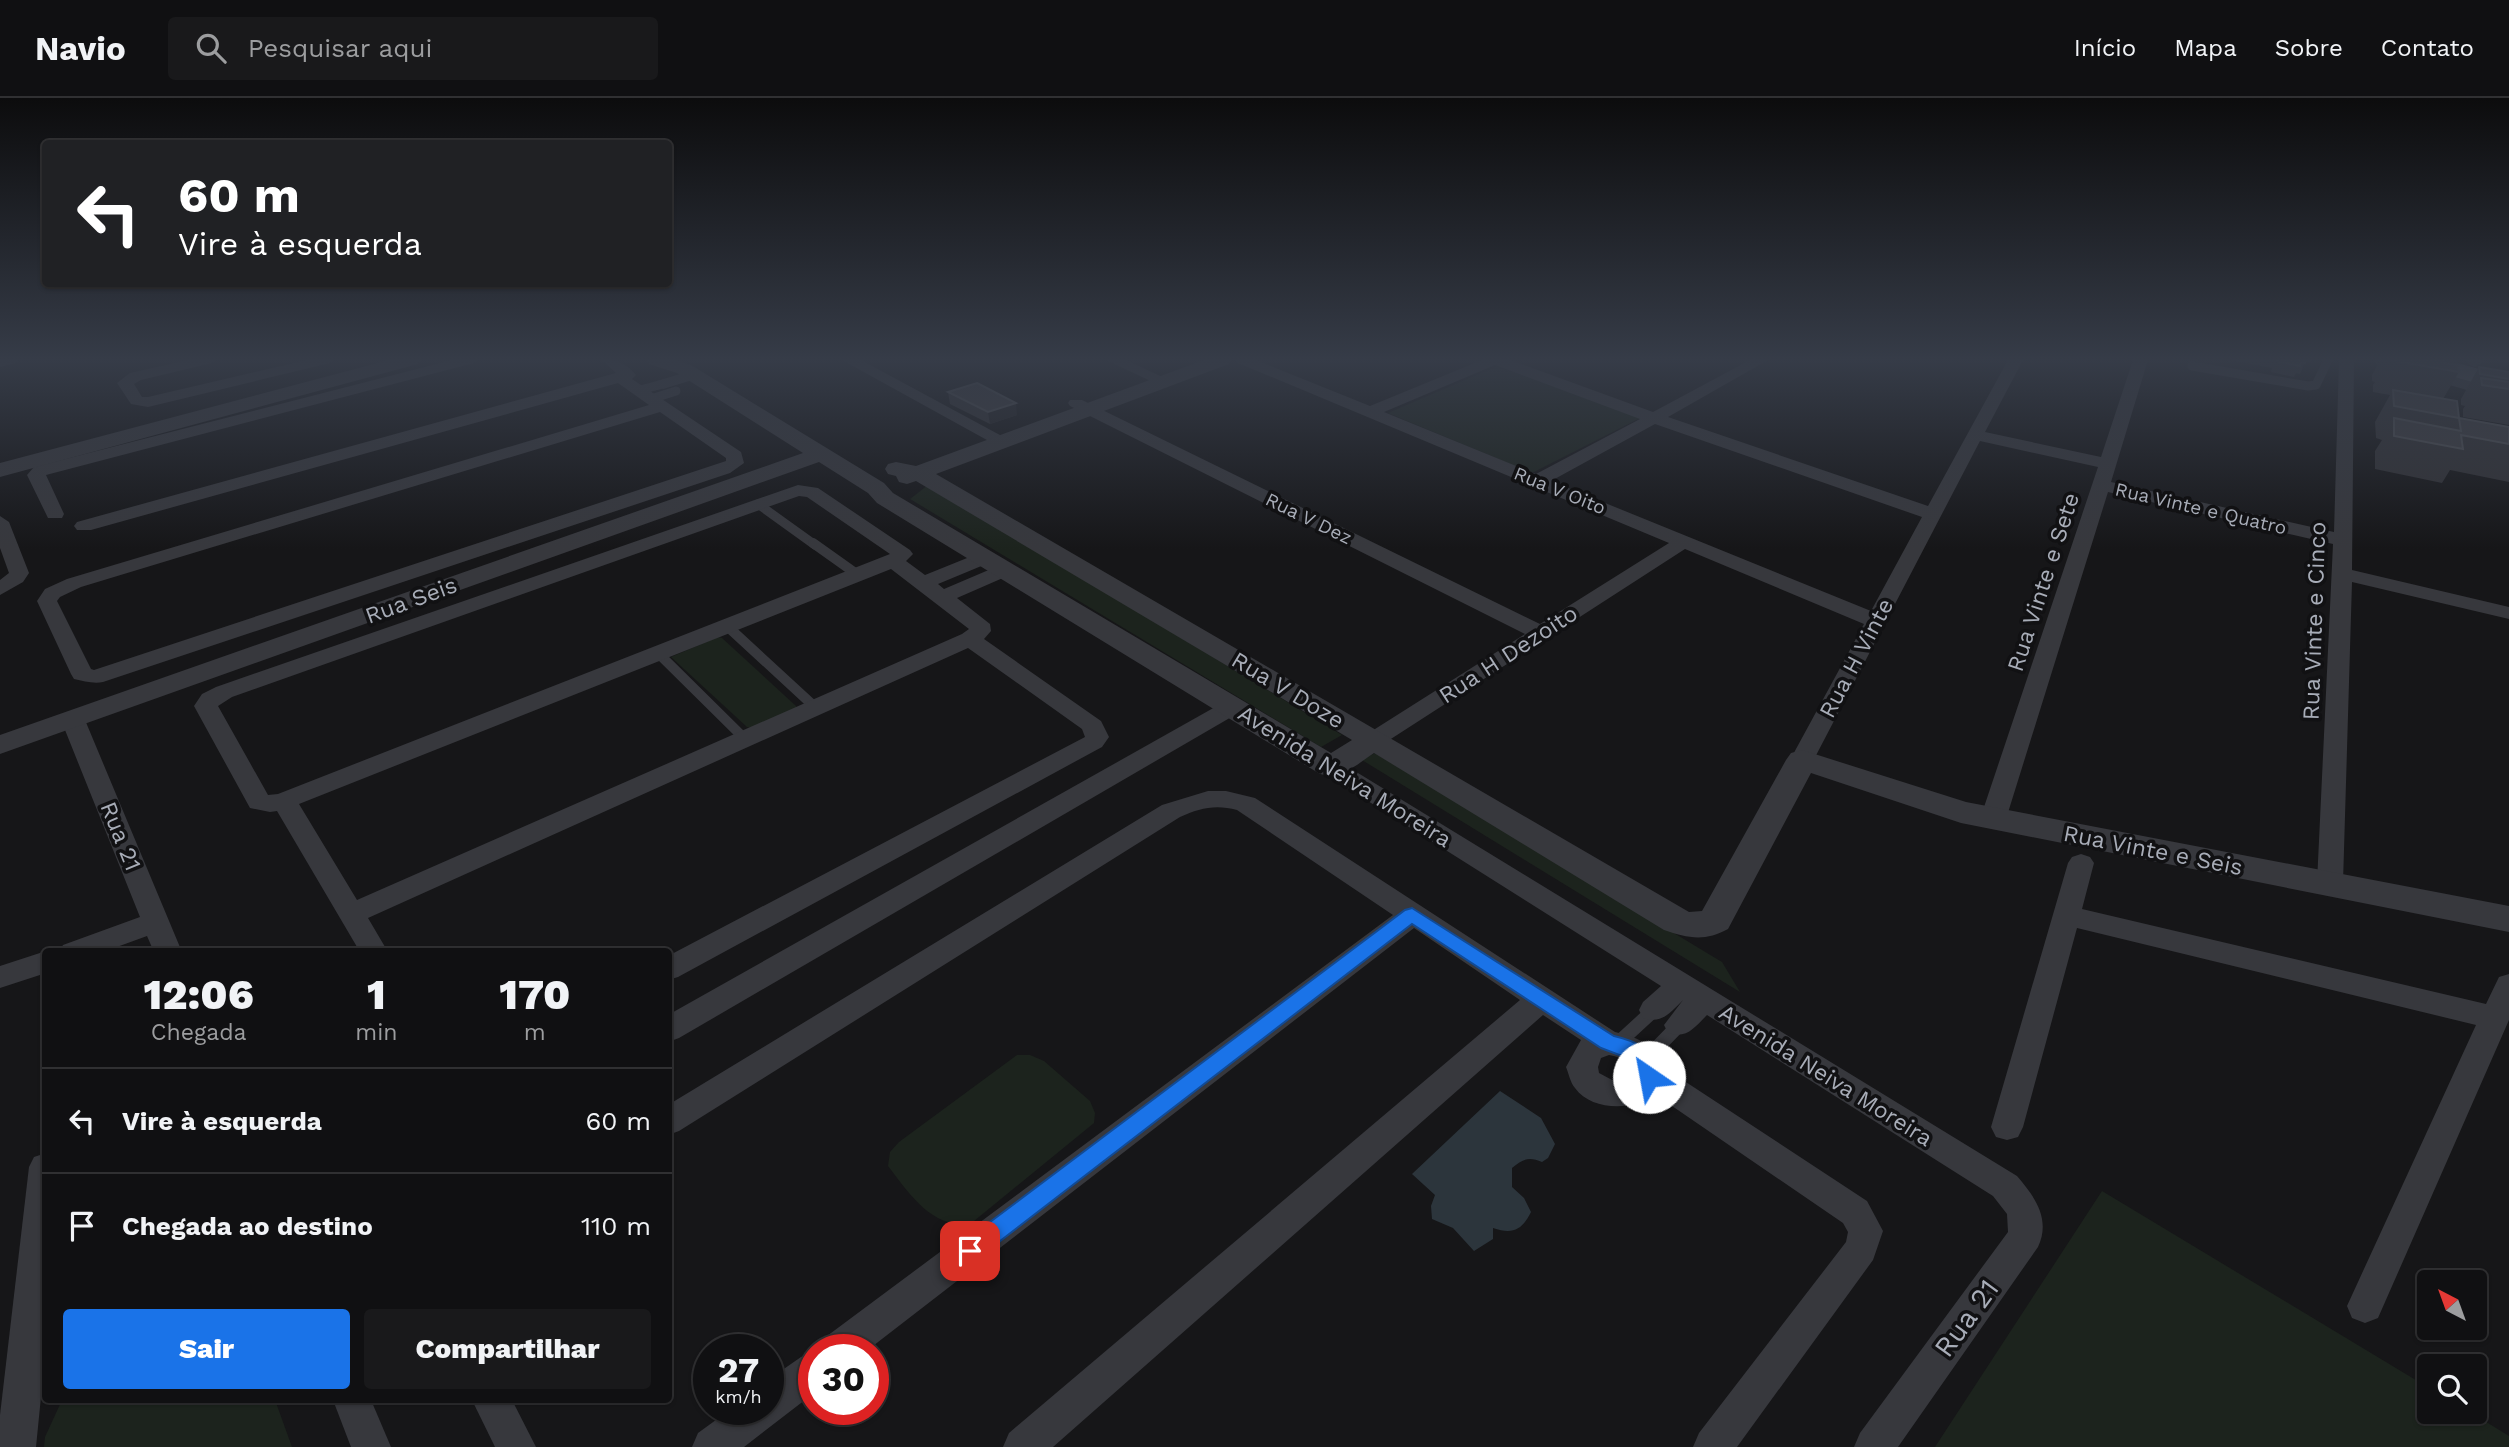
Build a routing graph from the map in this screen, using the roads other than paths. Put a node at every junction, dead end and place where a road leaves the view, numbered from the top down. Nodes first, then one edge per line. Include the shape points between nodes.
1 (176, 423) edge
2 (224, 423) edge
3 (458, 423) edge
4 (569, 423) edge
5 (694, 423) edge
6 (771, 423) edge
7 (968, 423) edge
8 (1036, 423) edge
9 (1116, 423) edge
10 (1397, 423) edge
11 (1645, 423) edge
12 (1668, 423) edge
13 (1981, 423) edge
14 (2120, 423) edge
15 (2346, 423) edge
16 (1975, 435) junction
17 (996, 438) junction
18 (821, 454) junction
19 (2107, 464) junction
20 (0, 470) edge
21 (907, 471) junction
22 (1537, 481) junction
23 (870, 484) junction
24 (2100, 485) junction
25 (758, 504) junction
26 (55, 514) dead end
27 (1933, 514) junction
28 (0, 524) edge
29 (84, 526) dead end
30 (2343, 540) junction
31 (1685, 541) junction
32 (893, 561) junction
33 (995, 564) junction
34 (2342, 574) junction
35 (858, 575) junction
36 (925, 583) junction
37 (0, 589) edge
38 (943, 597) junction
39 (2509, 613) edge
40 (1876, 621) junction
41 (727, 626) junction
42 (1541, 633) junction
43 (970, 639) junction
44 (659, 653) junction
45 (1233, 707) junction
46 (816, 708) junction
47 (73, 720) junction
48 (745, 739) junction
49 (1372, 741) junction
50 (0, 745) edge
51 (1802, 760) junction
52 (1331, 767) junction
53 (284, 801) junction
54 (1993, 819) junction
55 (2081, 863) dead end
56 (2330, 883) junction
57 (351, 914) junction
58 (1412, 915) junction
59 (2068, 916) junction
60 (2509, 919) edge
61 (1677, 921) joint
62 (156, 922) junction
63 (84, 948) edge
64 (166, 948) edge
65 (372, 948) edge
66 (42, 963) edge
67 (672, 967) edge
68 (0, 977) edge
69 (2509, 985) edge
70 (1692, 992) junction
71 (1541, 999) junction
72 (1666, 1017) junction
73 (2495, 1018) junction
74 (672, 1028) edge
75 (1613, 1043) junction
76 (1647, 1067) junction
77 (672, 1120) edge
78 (2007, 1127) dead end
79 (2004, 1186) joint
80 (42, 1253) edge
81 (2365, 1306) dead end
82 (861, 1334) edge
83 (35, 1364) edge
84 (353, 1403) edge
85 (493, 1403) edge
86 (741, 1425) edge
87 (16, 1447) edge
88 (371, 1447) edge
89 (516, 1447) edge
90 (712, 1447) edge
91 (1023, 1447) edge
92 (1713, 1447) edge
93 (1874, 1447) edge

1 - 20 street
2 - 26 street via 44,469 36,475
3 - 29 street
4 - 5 street via 74,583 52,593 47,601 82,674 100,676 735,463 735,456
6 - 18 street, Avenida Neiva Moreira
7 - 17 street
8 - 17 street
9 - 42 street, Rua V Dez
10 - 22 street, Rua V Oito
11 - 22 street
12 - 27 street
13 - 16 street, Rua H Vinte
14 - 19 street, Rua Vinte e Sete
15 - 30 street, Rua Vinte e Cinco
16 - 19 street, Rua Vinte e Quatro
16 - 27 street, Rua H Vinte
17 - 21 street
18 - 23 street, Avenida Neiva Moreira
18 - 47 street, Rua Seis
19 - 24 street, Rua Vinte e Sete
21 - 23 street
21 - 49 street, Rua V Doze via 1106,580
22 - 31 street, Rua V Oito
23 - 33 street, Avenida Neiva Moreira via 885,498
24 - 30 street, Rua Vinte e Quatro
24 - 54 street, Rua Vinte e Sete
25 - 32 street via 809,490 903,554
25 - 35 lane
25 - 53 street via 210,699 206,706 259,802
27 - 40 street, Rua H Vinte
28 - 37 street via 19,573
30 - 34 street, Rua Vinte e Cinco
31 - 40 street, Rua V Oito
31 - 42 street, Rua H Dezoito
32 - 35 street
32 - 36 street
33 - 36 street
33 - 38 street
33 - 45 street, Avenida Neiva Moreira
34 - 39 street
34 - 56 street, Rua Vinte e Cinco
35 - 41 street
36 - 38 street
38 - 43 street via 979,624 981,631
40 - 51 street, Rua H Vinte
41 - 44 street
41 - 46 lane
42 - 49 street, Rua H Dezoito
43 - 46 street
43 - 67 street via 1093,726 1094,743
44 - 48 lane
44 - 53 street
45 - 52 street, Avenida Neiva Moreira
45 - 74 street
46 - 48 street
47 - 50 street, Rua Seis
47 - 62 street, Rua 21
48 - 57 street
49 - 52 street, Rua H Dezoito
49 - 61 street, Rua V Doze
51 - 54 street, Rua Vinte e Seis via 1961,813
51 - 61 street, Rua H Vinte via 1715,920 1695,927
52 - 70 street, Avenida Neiva Moreira
53 - 57 street
54 - 56 street, Rua Vinte e Seis
55 - 59 street
56 - 60 street, Rua Vinte e Seis
57 - 65 street
58 - 71 street
58 - 77 street via 1246,804 1221,798 1193,801
58 - 82 street
59 - 73 street
59 - 78 street
62 - 63 street
62 - 64 street, Rua 21
66 - 68 street
69 - 73 street
70 - 72 street
70 - 79 street, Avenida Neiva Moreira
71 - 75 street
71 - 91 street
72 - 75 lane
72 - 76 lane
73 - 81 street
75 - 76 street via 1637,1053
75 - 76 street via 1597,1045 1584,1057 1584,1073 1598,1089 1631,1095 1646,1086
76 - 92 street via 1855,1212 1866,1231 1861,1249
79 - 93 street, Rua 21 via 2024,1209 2026,1236
80 - 83 street
83 - 87 street
84 - 88 street
85 - 89 street
86 - 90 street

